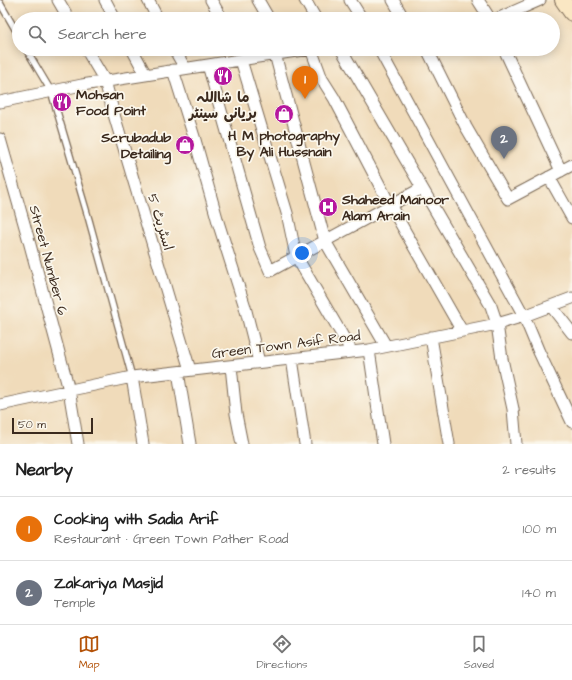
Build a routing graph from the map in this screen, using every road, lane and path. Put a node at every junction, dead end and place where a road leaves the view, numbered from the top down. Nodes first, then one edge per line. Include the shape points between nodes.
1 (58, 0) edge
2 (105, 0) edge
3 (148, 0) edge
4 (211, 0) edge
5 (258, 0) edge
6 (305, 0) edge
7 (350, 0) edge
8 (393, 0) edge
9 (478, 0) edge
10 (540, 0) edge
11 (564, 0) edge
12 (0, 3) edge
13 (65, 12) edge
14 (112, 12) edge
15 (154, 12) edge
16 (218, 12) edge
17 (265, 12) edge
18 (312, 12) edge
19 (358, 12) edge
20 (400, 12) edge
21 (486, 12) edge
22 (513, 12) edge
23 (572, 13) edge
24 (12, 24) edge
25 (30, 56) edge
26 (90, 56) edge
27 (136, 56) edge
28 (178, 56) edge
29 (242, 56) edge
30 (276, 56) edge
31 (313, 56) edge
32 (345, 56) edge
33 (383, 56) edge
34 (430, 56) edge
35 (507, 56) edge
36 (208, 65) junction
37 (185, 68) junction
38 (174, 70) junction
39 (146, 75) junction
40 (105, 81) junction
41 (51, 91) junction
42 (0, 102) edge
43 (0, 138) edge
44 (572, 165) edge
45 (561, 171) junction
46 (549, 177) junction
47 (422, 188) junction
48 (390, 205) junction
49 (572, 218) edge
50 (325, 241) junction
51 (296, 256) junction
52 (572, 298) edge
53 (551, 306) junction
54 (524, 316) junction
55 (497, 324) junction
56 (462, 331) junction
57 (572, 333) edge
58 (431, 337) junction
59 (386, 346) junction
60 (369, 350) junction
61 (352, 352) junction
62 (292, 359) junction
63 (259, 362) junction
64 (231, 366) junction
65 (190, 370) junction
66 (178, 372) junction
67 (132, 377) junction
68 (69, 390) junction
69 (0, 405) edge
70 (572, 422) edge
71 (78, 444) edge
72 (143, 444) edge
73 (190, 444) edge
74 (242, 444) edge
75 (305, 444) edge
76 (383, 444) edge
77 (449, 444) edge
78 (516, 444) edge

1 - 13 street
2 - 14 street
3 - 15 street
4 - 16 street
5 - 17 street
6 - 18 street
7 - 19 street
8 - 20 street
9 - 21 street
10 - 22 street
11 - 23 street
12 - 24 lane
25 - 41 lane
26 - 40 street, اسٹریٹ 5
27 - 39 street
28 - 37 street
29 - 36 street
29 - 51 street via 287,212
30 - 50 street
31 - 48 street via 322,79
32 - 47 street
33 - 54 street
34 - 46 street via 466,127 508,199
35 - 45 street
36 - 37 street
36 - 51 street via 260,248 270,271
37 - 38 street
38 - 39 street
38 - 63 street
39 - 40 street
40 - 41 street
40 - 65 street, اسٹریٹ 5
41 - 42 street
41 - 67 lane
43 - 68 street, Street Number 6
44 - 45 street
45 - 46 street
46 - 49 street
47 - 48 street
47 - 55 street via 491,306
48 - 50 street
48 - 56 street
50 - 51 street
50 - 59 street
51 - 61 street
52 - 53 street, Green Town Asif Road
53 - 54 street, Green Town Asif Road
53 - 57 street
54 - 55 street, Green Town Asif Road
54 - 70 street
55 - 56 street, Green Town Asif Road
55 - 78 street via 513,409
56 - 58 street, Green Town Asif Road
58 - 59 street, Green Town Asif Road
58 - 77 street
59 - 60 street, Green Town Asif Road
60 - 61 street, Green Town Asif Road
60 - 76 street
61 - 62 street, Green Town Asif Road
62 - 63 street, Green Town Asif Road
62 - 75 street
63 - 64 street, Green Town Asif Road
64 - 65 street, Green Town Asif Road
64 - 74 street
65 - 66 street, Green Town Asif Road
66 - 67 street, Green Town Asif Road
66 - 73 street
67 - 68 street, Green Town Asif Road
67 - 72 street
68 - 69 street, Green Town Asif Road
68 - 71 street, Street Number 6

